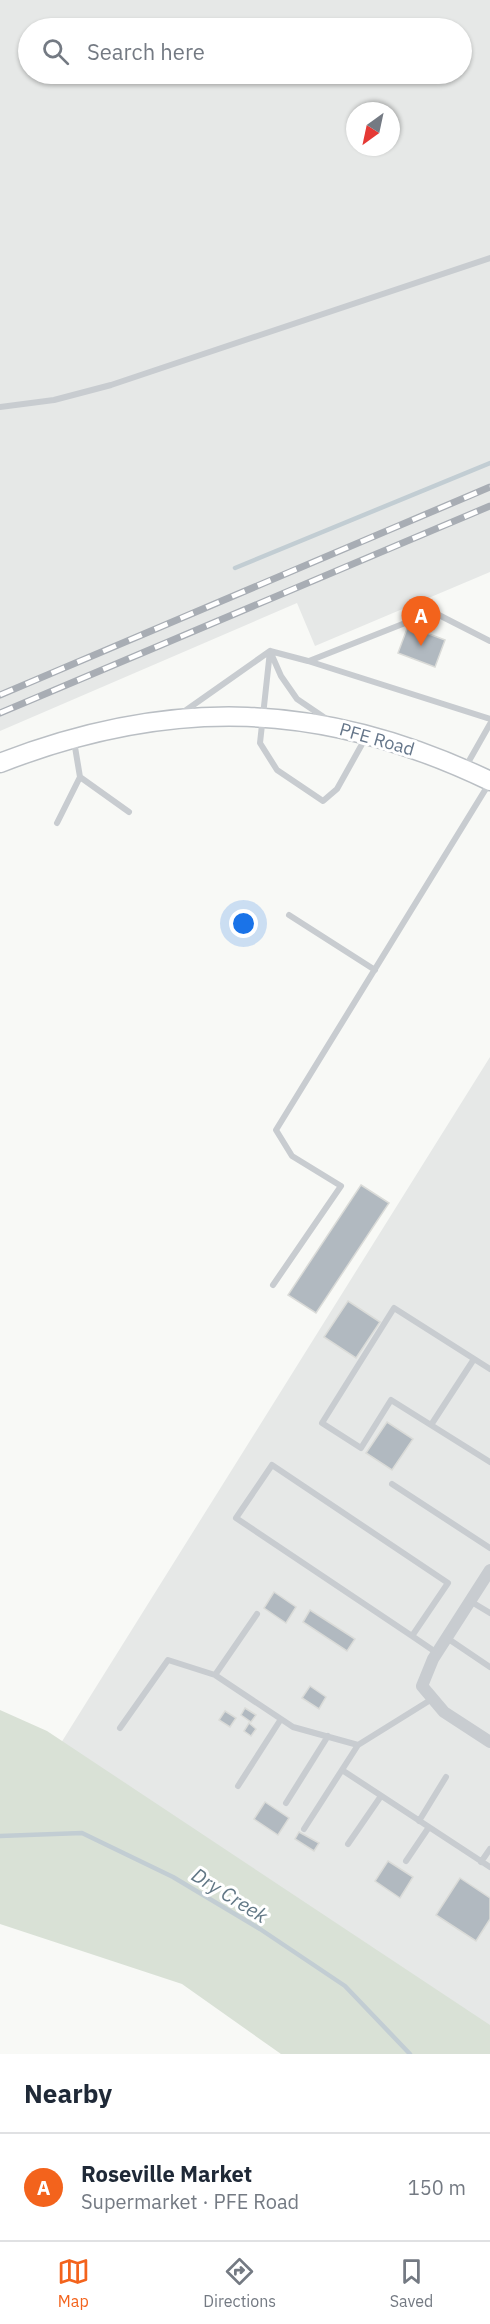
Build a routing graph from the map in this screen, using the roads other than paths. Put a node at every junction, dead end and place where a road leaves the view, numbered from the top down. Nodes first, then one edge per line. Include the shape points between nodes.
1 (490, 258) edge
2 (0, 407) edge
3 (490, 641) edge
4 (270, 651) junction
5 (308, 661) junction
6 (261, 717) junction
7 (490, 719) edge
8 (172, 720) junction
9 (490, 724) edge
10 (339, 728) junction
11 (368, 735) junction
12 (73, 738) junction
13 (0, 763) edge
14 (465, 769) junction
15 (80, 777) junction
16 (490, 781) edge
17 (129, 812) dead end
18 (57, 823) dead end
19 (289, 915) dead end
20 (375, 970) junction
21 (273, 1285) dead end
22 (474, 1359) junction
23 (490, 1369) edge
24 (431, 1425) junction
25 (490, 1462) edge
26 (392, 1484) dead end
27 (490, 1548) edge
28 (490, 1570) edge
29 (470, 1601) junction
30 (490, 1613) edge
31 (256, 1614) dead end
32 (412, 1636) junction
33 (447, 1638) junction
34 (437, 1653) junction
35 (490, 1667) edge
36 (215, 1675) junction
37 (433, 1698) junction
38 (281, 1719) junction
39 (120, 1728) dead end
40 (328, 1736) junction
41 (490, 1742) edge
42 (358, 1745) junction
43 (342, 1770) junction
44 (446, 1777) dead end
45 (238, 1786) dead end
46 (381, 1796) junction
47 (286, 1803) dead end
48 (419, 1821) junction
49 (429, 1827) junction
50 (304, 1829) dead end
51 (348, 1845) dead end
52 (490, 1849) edge
53 (406, 1861) dead end
54 (482, 1862) junction
55 (490, 1867) edge

1 - 2 lane via 111,386
3 - 5 lane via 433,612
4 - 5 lane
4 - 6 lane
4 - 8 lane
4 - 10 lane via 297,699
5 - 7 lane
6 - 8 main road, PFE Road
6 - 10 main road, PFE Road via 304,720
6 - 11 lane via 260,743 277,770 323,801 337,789
8 - 12 main road, PFE Road
9 - 14 lane
10 - 11 main road, PFE Road
11 - 14 main road, PFE Road
12 - 13 main road, PFE Road
12 - 15 lane
14 - 16 main road, PFE Road
15 - 17 lane
15 - 18 lane
16 - 20 lane
19 - 20 lane
20 - 21 lane via 276,1130 292,1156 341,1186
22 - 23 lane
22 - 24 lane
22 - 24 lane via 394,1308 322,1423 361,1448 391,1400
24 - 25 lane
26 - 27 lane
28 - 29 street
29 - 30 lane
29 - 33 street
31 - 36 lane
32 - 32 lane via 236,1518 272,1465 448,1583
32 - 34 lane
33 - 34 street
33 - 35 lane
34 - 37 street via 422,1686
36 - 38 lane
36 - 39 lane via 168,1660
37 - 41 street via 444,1712
37 - 42 lane
38 - 40 lane via 293,1727
38 - 45 lane
40 - 42 lane
40 - 47 lane
42 - 43 lane
43 - 46 lane
43 - 50 lane
44 - 48 lane
46 - 48 lane
46 - 51 lane
48 - 49 lane
49 - 53 lane
49 - 54 lane
52 - 54 lane
54 - 55 lane

